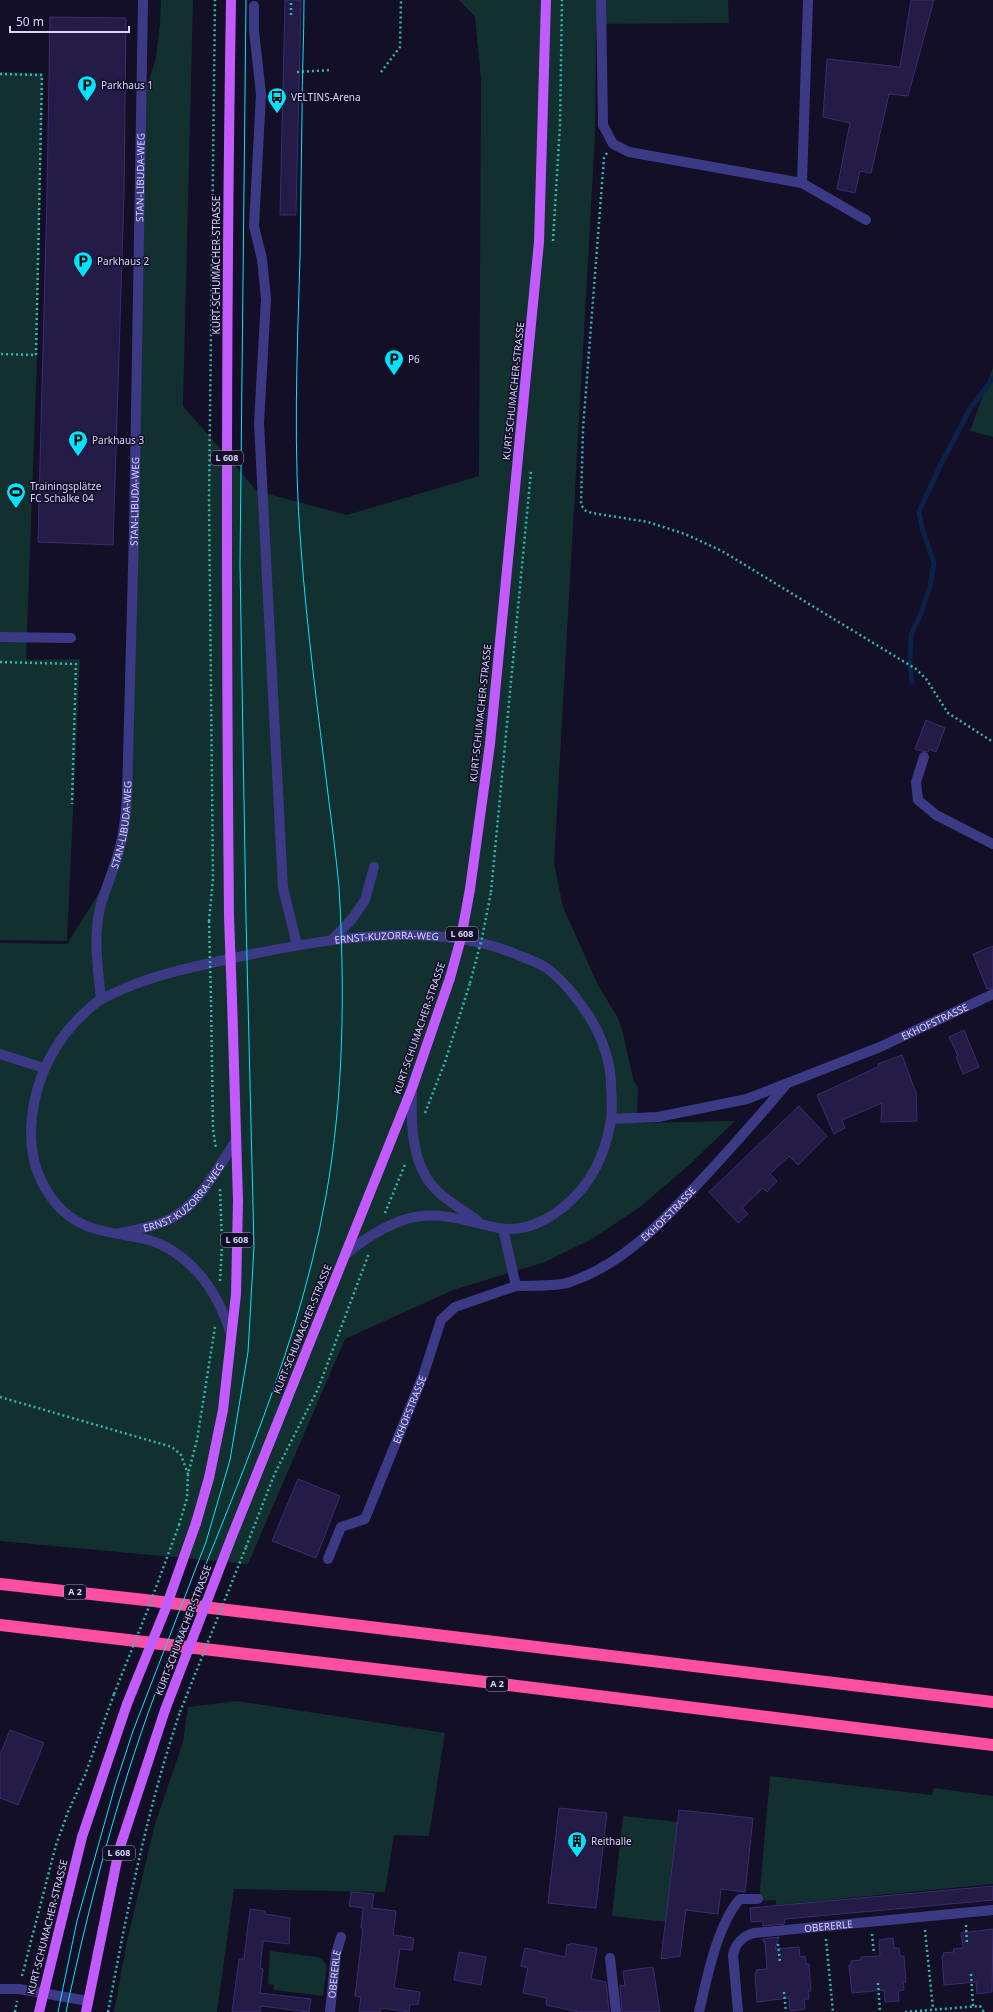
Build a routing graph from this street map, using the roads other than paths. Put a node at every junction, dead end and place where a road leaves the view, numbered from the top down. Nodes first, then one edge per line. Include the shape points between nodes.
1 (143, 0) edge
2 (232, 0) edge
3 (546, 0) edge
4 (601, 0) edge
5 (808, 0) edge
6 (254, 6) dead end
7 (802, 183) junction
8 (866, 220) dead end
9 (0, 636) edge
10 (71, 638) dead end
11 (924, 757) dead end
12 (993, 844) edge
13 (374, 868) dead end
14 (333, 939) junction
15 (297, 945) junction
16 (993, 994) edge
17 (101, 999) junction
18 (0, 1054) edge
19 (44, 1068) junction
20 (786, 1085) junction
21 (412, 1088) junction
22 (611, 1119) junction
23 (236, 1141) junction
24 (481, 1224) junction
25 (503, 1229) junction
26 (116, 1233) junction
27 (344, 1255) junction
28 (516, 1286) junction
29 (232, 1339) junction
30 (328, 1559) dead end
31 (2, 1584) edge
32 (0, 1625) edge
33 (993, 1702) edge
34 (993, 1745) edge
35 (758, 1899) dead end
36 (993, 1910) edge
37 (341, 1937) dead end
38 (610, 1958) dead end
39 (0, 1989) edge
40 (42, 1994) junction
41 (88, 2001) junction
42 (39, 2012) edge
43 (86, 2012) edge
44 (330, 2012) edge
45 (616, 2012) edge
46 (700, 2012) edge
47 (738, 2012) edge

1 - 17 street, STAN-LIBUDA-WEG via 127,796 121,845 100,908 97,931 96,959
2 - 23 main road, KURT-SCHUMACHER-STRASSE / L 608, bridge via 226,605 229,916
3 - 21 main road, KURT-SCHUMACHER-STRASSE / L 608, bridge via 539,242 490,744 461,938
4 - 7 street via 603,125 613,144 629,152
5 - 7 street
6 - 15 street via 254,32 261,94 254,226 262,259 266,299 259,423 283,888
7 - 8 street
9 - 10 street
11 - 12 street via 916,782 918,800 936,815
13 - 14 street via 365,900 352,919
14 - 15 street, ERNST-KUZORRA-WEG
14 - 22 street, ERNST-KUZORRA-WEG via 401,936 464,939 504,949 544,966 570,989 604,1044 611,1076
15 - 17 street, ERNST-KUZORRA-WEG via 185,968 139,982
16 - 20 street, EKHOFSTRASSE via 880,1046
17 - 19 street, ERNST-KUZORRA-WEG via 65,1034
18 - 19 street
19 - 26 street, ERNST-KUZORRA-WEG via 33,1105 31,1136 36,1166 46,1190 60,1208 86,1226
20 - 22 street, EKHOFSTRASSE via 747,1099 658,1117
20 - 28 street, EKHOFSTRASSE via 715,1166 629,1251 598,1271 569,1283
21 - 24 street, ERNST-KUZORRA-WEG via 411,1114 417,1154 426,1178 442,1195
21 - 27 main road, KURT-SCHUMACHER-STRASSE / L 608
22 - 25 street, ERNST-KUZORRA-WEG via 601,1158 583,1188 559,1213 530,1226
23 - 26 street, ERNST-KUZORRA-WEG via 192,1203 169,1220
23 - 29 main road, KURT-SCHUMACHER-STRASSE / L 608 via 238,1201 236,1294
24 - 25 street, ERNST-KUZORRA-WEG
24 - 27 street, ERNST-KUZORRA-WEG via 450,1216 418,1216 377,1233
25 - 28 street
26 - 29 street, ERNST-KUZORRA-WEG via 161,1244 184,1259 204,1277 227,1320
27 - 41 main road, KURT-SCHUMACHER-STRASSE / L 608, bridge via 165,1710 119,1850
28 - 30 street, EKHOFSTRASSE via 455,1307 441,1320 424,1373 365,1518 341,1527
29 - 40 main road, KURT-SCHUMACHER-STRASSE / L 608, bridge via 224,1410 196,1523 165,1610 127,1704 82,1837
31 - 33 highway, A 2
32 - 34 highway, A 2
35 - 46 street via 740,1899 730,1910 709,1968
36 - 47 street, OBERERLE via 745,1936 734,1948 733,1955
37 - 44 street, OBERERLE via 336,1954
38 - 45 street
39 - 40 street
40 - 41 street
40 - 42 main road, KURT-SCHUMACHER-STRASSE / L 608
41 - 43 main road, KURT-SCHUMACHER-STRASSE / L 608

